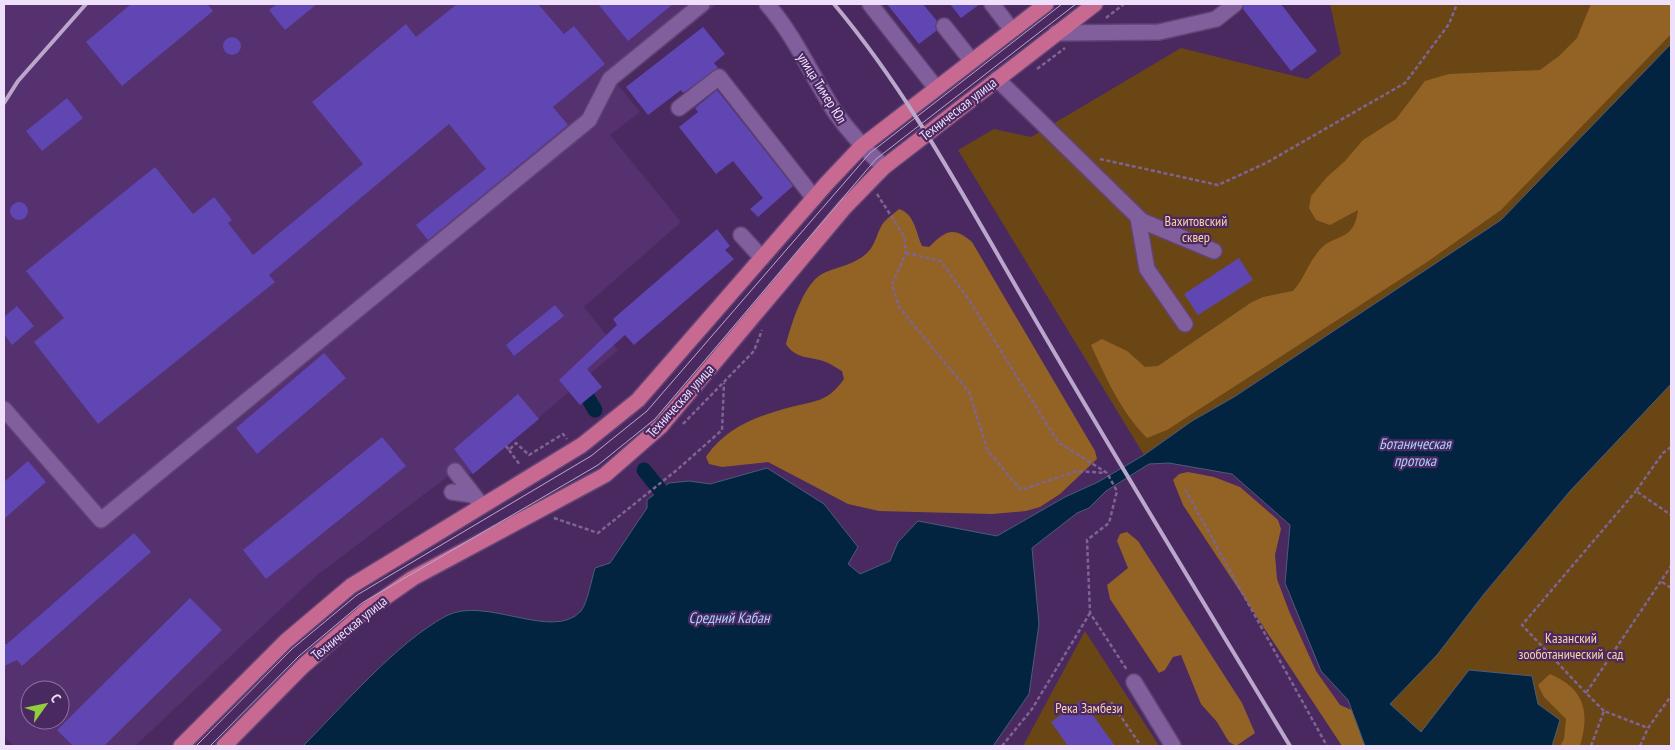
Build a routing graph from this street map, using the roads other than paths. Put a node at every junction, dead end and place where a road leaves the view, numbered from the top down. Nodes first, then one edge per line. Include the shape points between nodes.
1 (702, 4) edge
2 (767, 4) edge
3 (870, 4) edge
4 (992, 4) edge
5 (1046, 4) edge
6 (1094, 4) edge
7 (1235, 4) edge
8 (944, 26) dead end
9 (1012, 30) junction
10 (1056, 33) junction
11 (972, 60) junction
12 (997, 79) junction
13 (936, 88) junction
14 (679, 108) dead end
15 (862, 146) junction
16 (884, 167) junction
17 (814, 198) junction
18 (1138, 218) junction
19 (741, 235) dead end
20 (1214, 251) dead end
21 (762, 258) junction
22 (1185, 324) dead end
23 (4, 409) edge
24 (455, 471) dead end
25 (452, 492) dead end
26 (478, 500) junction
27 (1134, 682) road end
28 (181, 746) edge
29 (224, 746) edge
30 (1172, 746) edge

1 - 23 street via 610,79 589,120 102,520
2 - 15 street, улица Тимер Юл via 779,18 836,112
3 - 13 street
4 - 9 street
5 - 9 main road, Техническая улица
6 - 10 main road, Техническая улица
7 - 10 street via 1216,20 1159,32
8 - 11 street
9 - 11 main road, Техническая улица
10 - 12 main road, Техническая улица
11 - 13 main road, Техническая улица
12 - 16 main road, Техническая улица
12 - 18 street
13 - 15 main road, Техническая улица
14 - 17 street via 719,77
15 - 16 street, улица Тимер Юл
15 - 17 main road, Техническая улица
16 - 29 main road, Техническая улица via 845,207 661,426 605,474 413,578 367,610 303,666
17 - 21 main road, Техническая улица
18 - 20 street
18 - 22 street via 1147,269
19 - 21 street
21 - 26 main road, Техническая улица via 638,400 576,443
24 - 26 street
25 - 26 street
26 - 28 main road, Техническая улица via 351,586 286,641
27 - 30 street

